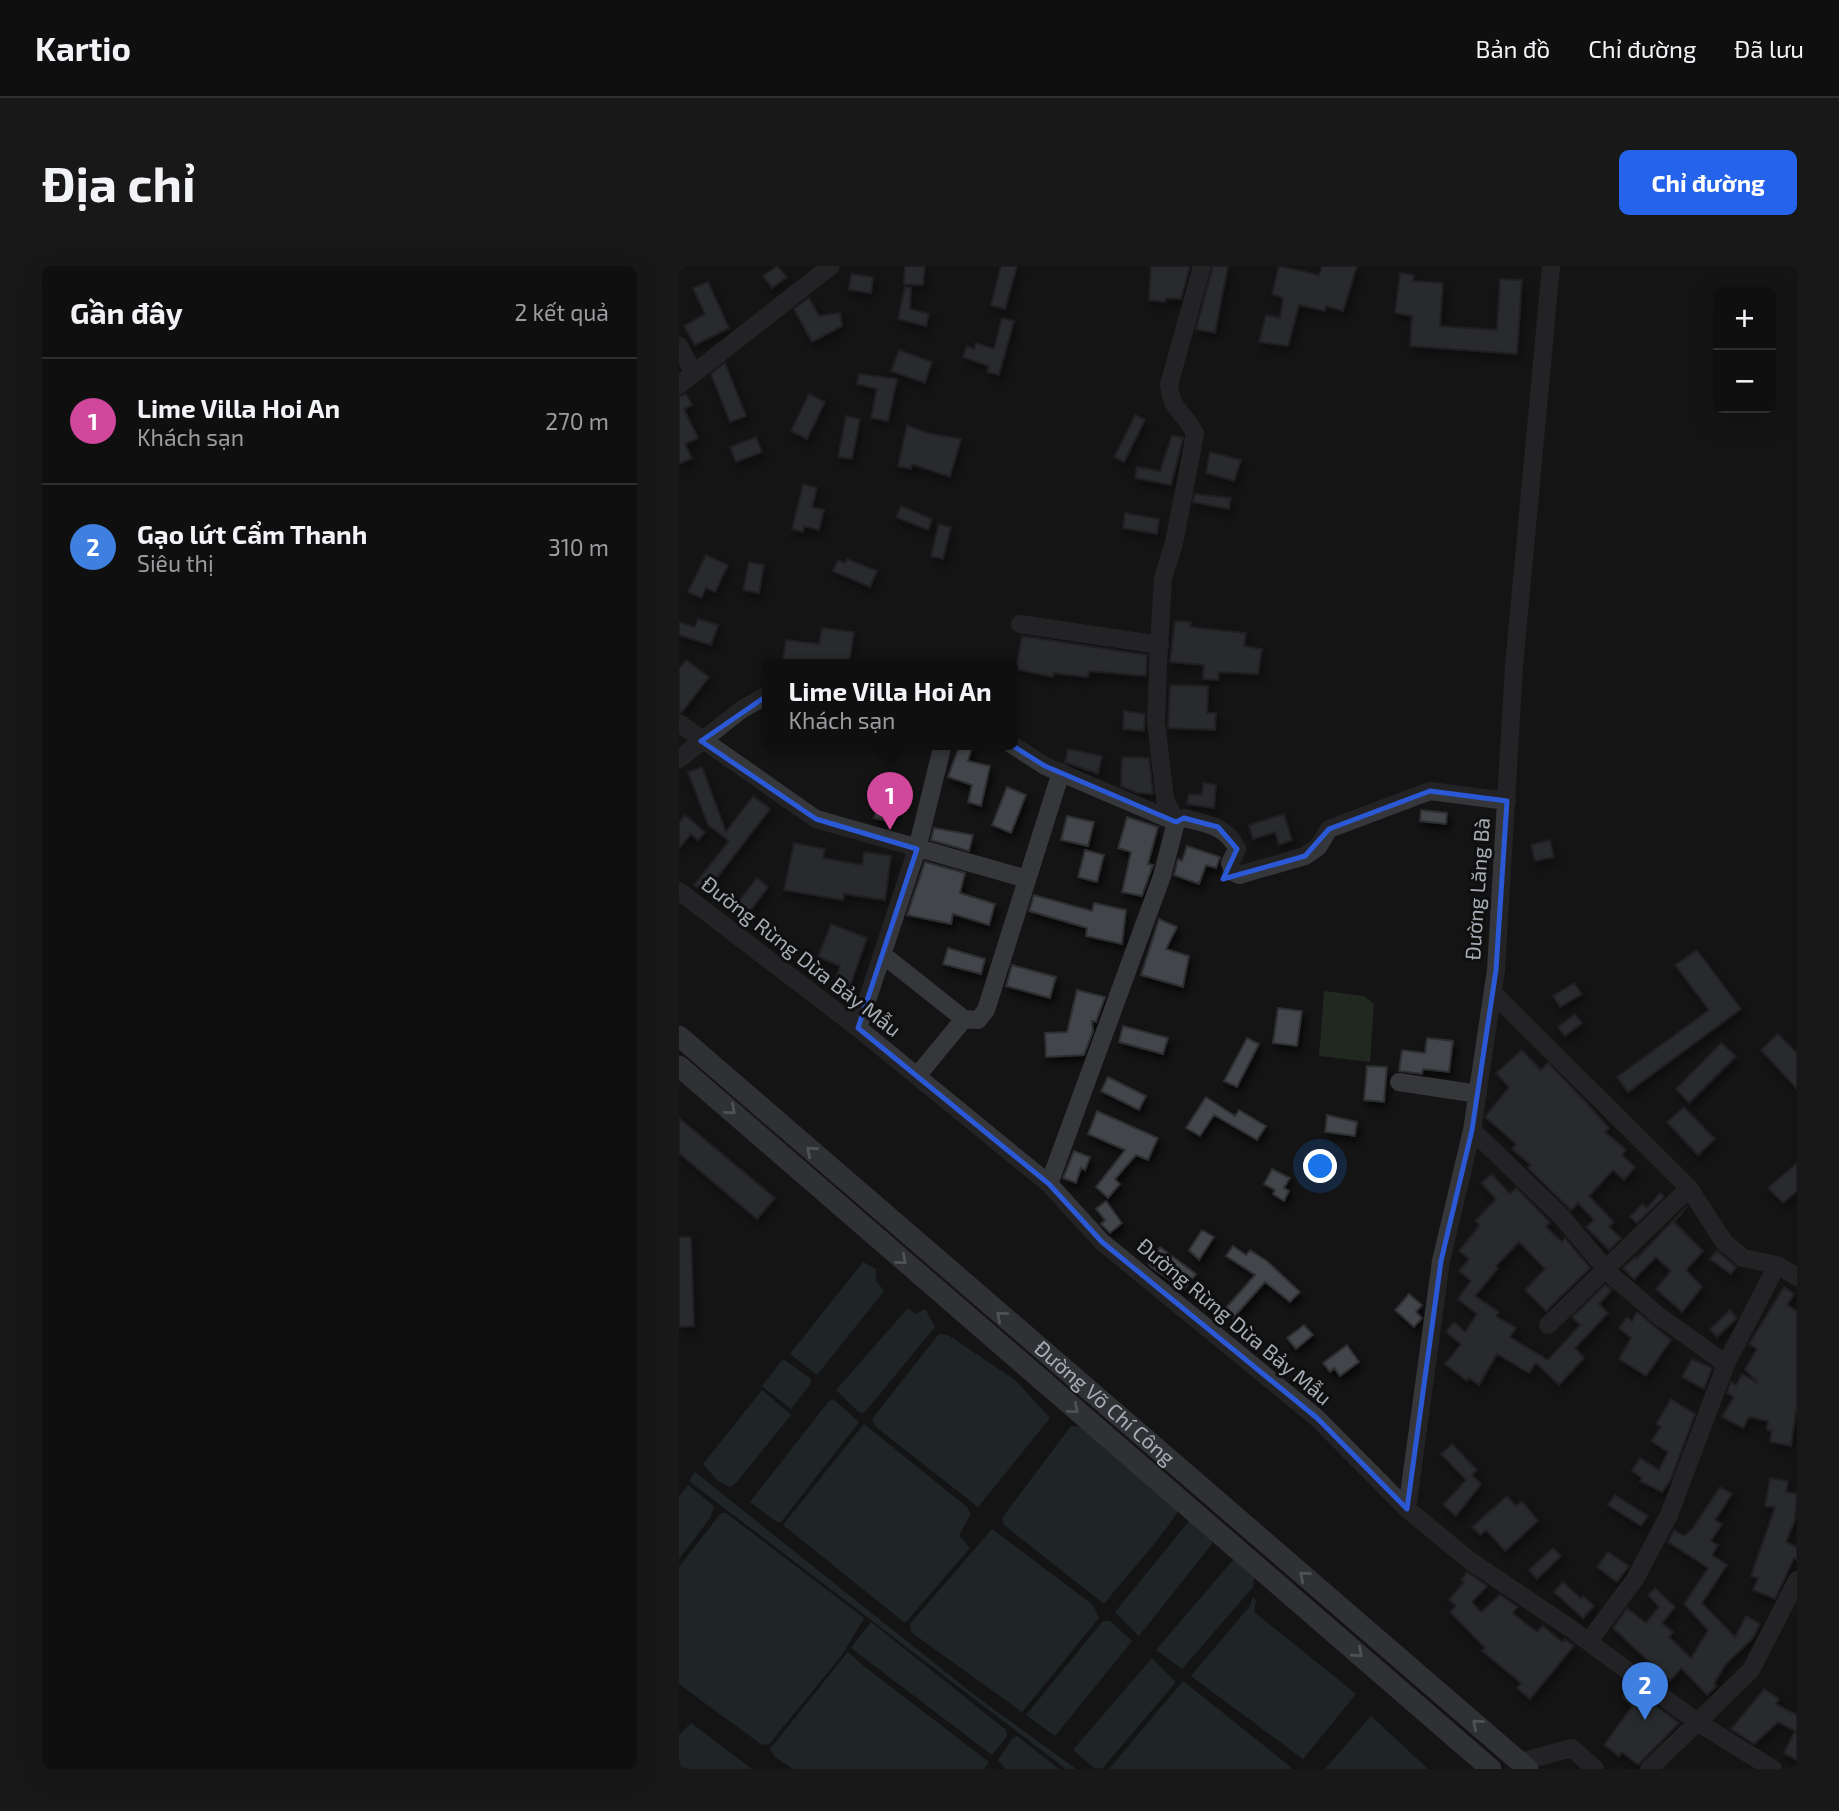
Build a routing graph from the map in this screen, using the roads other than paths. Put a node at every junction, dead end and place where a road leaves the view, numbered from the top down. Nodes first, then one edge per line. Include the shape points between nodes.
1 (831, 266) edge
2 (1202, 266) edge
3 (1551, 266) edge
4 (679, 346) edge
5 (694, 373) junction
6 (679, 385) edge
7 (1020, 624) dead end
8 (1160, 645) junction
9 (762, 698) edge
10 (679, 723) edge
11 (701, 741) junction
12 (1018, 748) edge
13 (942, 750) edge
14 (679, 759) edge
15 (1061, 772) junction
16 (1507, 801) junction
17 (1176, 822) junction
18 (917, 849) junction
19 (1027, 879) junction
20 (679, 891) edge
21 (882, 954) junction
22 (1493, 993) junction
23 (964, 1019) junction
24 (859, 1028) junction
25 (679, 1036) edge
26 (679, 1066) edge
27 (917, 1076) junction
28 (1399, 1083) dead end
29 (1478, 1094) junction
30 (1472, 1130) junction
31 (840, 1176) junction
32 (1049, 1184) junction
33 (1689, 1188) junction
34 (825, 1192) junction
35 (1777, 1265) junction
36 (1604, 1268) junction
37 (1797, 1277) edge
38 (1548, 1325) dead end
39 (1726, 1364) junction
40 (1407, 1510) junction
41 (1797, 1580) edge
42 (1589, 1641) junction
43 (1697, 1722) junction
44 (1520, 1767) edge
45 (1491, 1769) edge
46 (1595, 1769) edge
47 (1649, 1769) edge
48 (1773, 1769) edge

1 - 5 street
2 - 8 street via 1169,385 1171,404 1189,421 1195,447 1163,578
3 - 16 street, Đường Lăng Bà via 1514,666
4 - 5 street
5 - 6 street
7 - 8 street
8 - 17 street via 1156,722 1165,799
9 - 11 street
10 - 11 street
11 - 14 street
11 - 18 street via 816,819
12 - 15 street
13 - 18 street
15 - 17 street
15 - 19 street
16 - 17 street via 1430,791 1329,829 1318,847 1305,856 1239,875 1230,863 1237,849 1231,836 1219,827 1184,818
16 - 22 street, Đường Lăng Bà
17 - 32 street via 1162,876
18 - 19 street
18 - 21 street
19 - 23 street via 986,1010 978,1020
20 - 24 street, Đường Rừng Dừa Bảy Mẫu
21 - 23 street
21 - 24 street
22 - 29 street, Đường Lăng Bà
22 - 33 street
23 - 27 street
24 - 27 street, Đường Rừng Dừa Bảy Mẫu
31 -> 25 main road, Đường Võ Chí Công
26 -> 34 main road, Đường Võ Chí Công
27 - 32 street, Đường Rừng Dừa Bảy Mẫu
28 - 29 street
29 - 30 street, Đường Lăng Bà
30 - 36 street via 1562,1217
30 - 40 street, Đường Lăng Bà via 1441,1261
31 - 34 main road
44 -> 31 main road, Đường Võ Chí Công
32 - 40 street, Đường Rừng Dừa Bảy Mẫu via 1102,1242 1317,1419
33 - 35 street via 1724,1242 1743,1258
33 - 36 street
34 -> 45 main road, Đường Võ Chí Công
35 - 37 street
35 - 39 street
36 - 38 street
36 - 39 street via 1659,1316
39 - 42 street via 1669,1515 1635,1579
40 - 42 street, Đường Rừng Dừa Bảy Mẫu via 1469,1560
41 - 43 street via 1751,1670
42 - 43 street, Đường Rừng Dừa Bảy Mẫu
43 - 47 street
43 - 48 street, Đường Rừng Dừa Bảy Mẫu
44 - 46 street via 1572,1748

